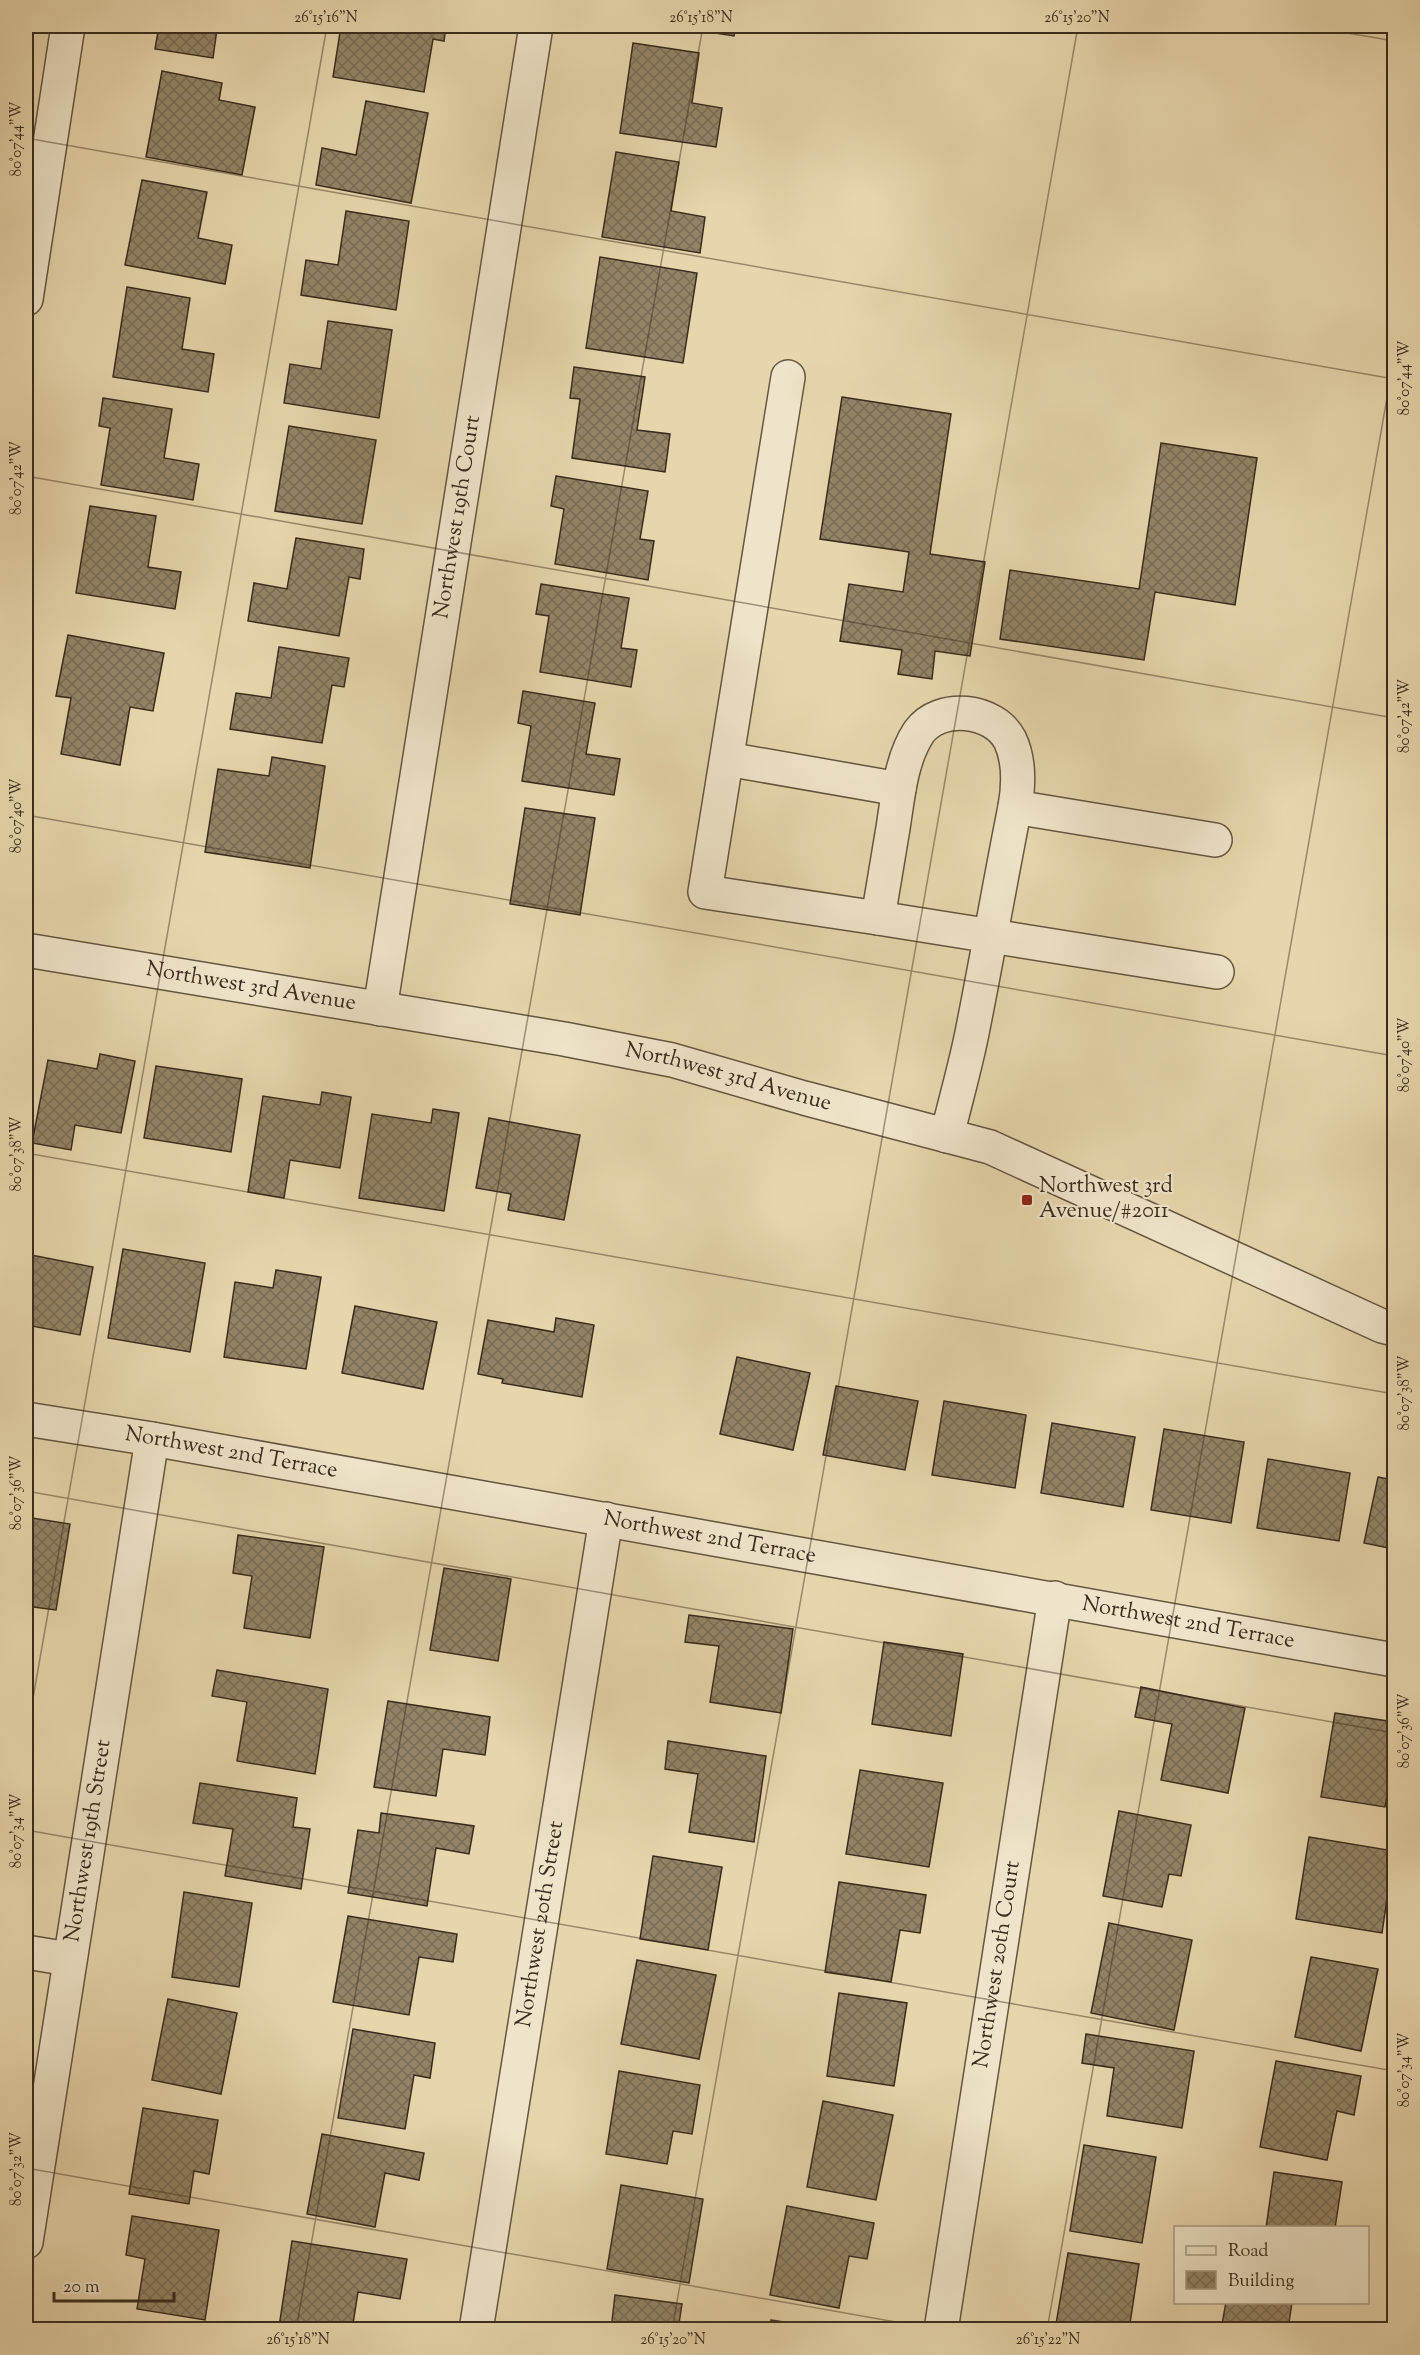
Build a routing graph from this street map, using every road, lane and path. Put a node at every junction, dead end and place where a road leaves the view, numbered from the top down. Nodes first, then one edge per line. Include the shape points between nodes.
1 (68, 26) edge
2 (536, 26) edge
3 (26, 299) edge
4 (788, 377) dead end
5 (727, 759) junction
6 (899, 789) junction
7 (1015, 807) junction
8 (1215, 840) dead end
9 (878, 918) junction
10 (989, 936) junction
11 (26, 950) edge
12 (1217, 972) dead end
13 (380, 1009) junction
14 (947, 1136) junction
15 (1395, 1329) edge
16 (26, 1419) edge
17 (152, 1439) junction
18 (606, 1519) junction
19 (1055, 1598) junction
20 (1395, 1660) edge
21 (26, 1952) edge
22 (69, 1959) junction
23 (26, 2242) edge
24 (476, 2330) edge
25 (940, 2330) edge

1 - 3 street
2 - 13 street, Northwest 19th Court
4 - 5 street
5 - 6 street
5 - 9 street via 705,892
6 - 7 street via 920,730 948,714 963,712 991,722 1009,738 1018,771
6 - 9 street
7 - 8 street
7 - 10 street
9 - 10 street
10 - 12 street
10 - 14 street via 972,1034
11 - 13 street, Northwest 3rd Avenue
13 - 14 street, Northwest 3rd Avenue via 672,1060
14 - 15 street, Northwest 3rd Avenue via 990,1147
16 - 17 street, Northwest 2nd Terrace
17 - 18 street, Northwest 2nd Terrace
17 - 22 street, Northwest 19th Street
18 - 19 street, Northwest 2nd Terrace
18 - 24 street, Northwest 20th Street
19 - 20 street, Northwest 2nd Terrace
19 - 25 street, Northwest 20th Court
21 - 22 street
22 - 23 street, Northwest 19th Street

